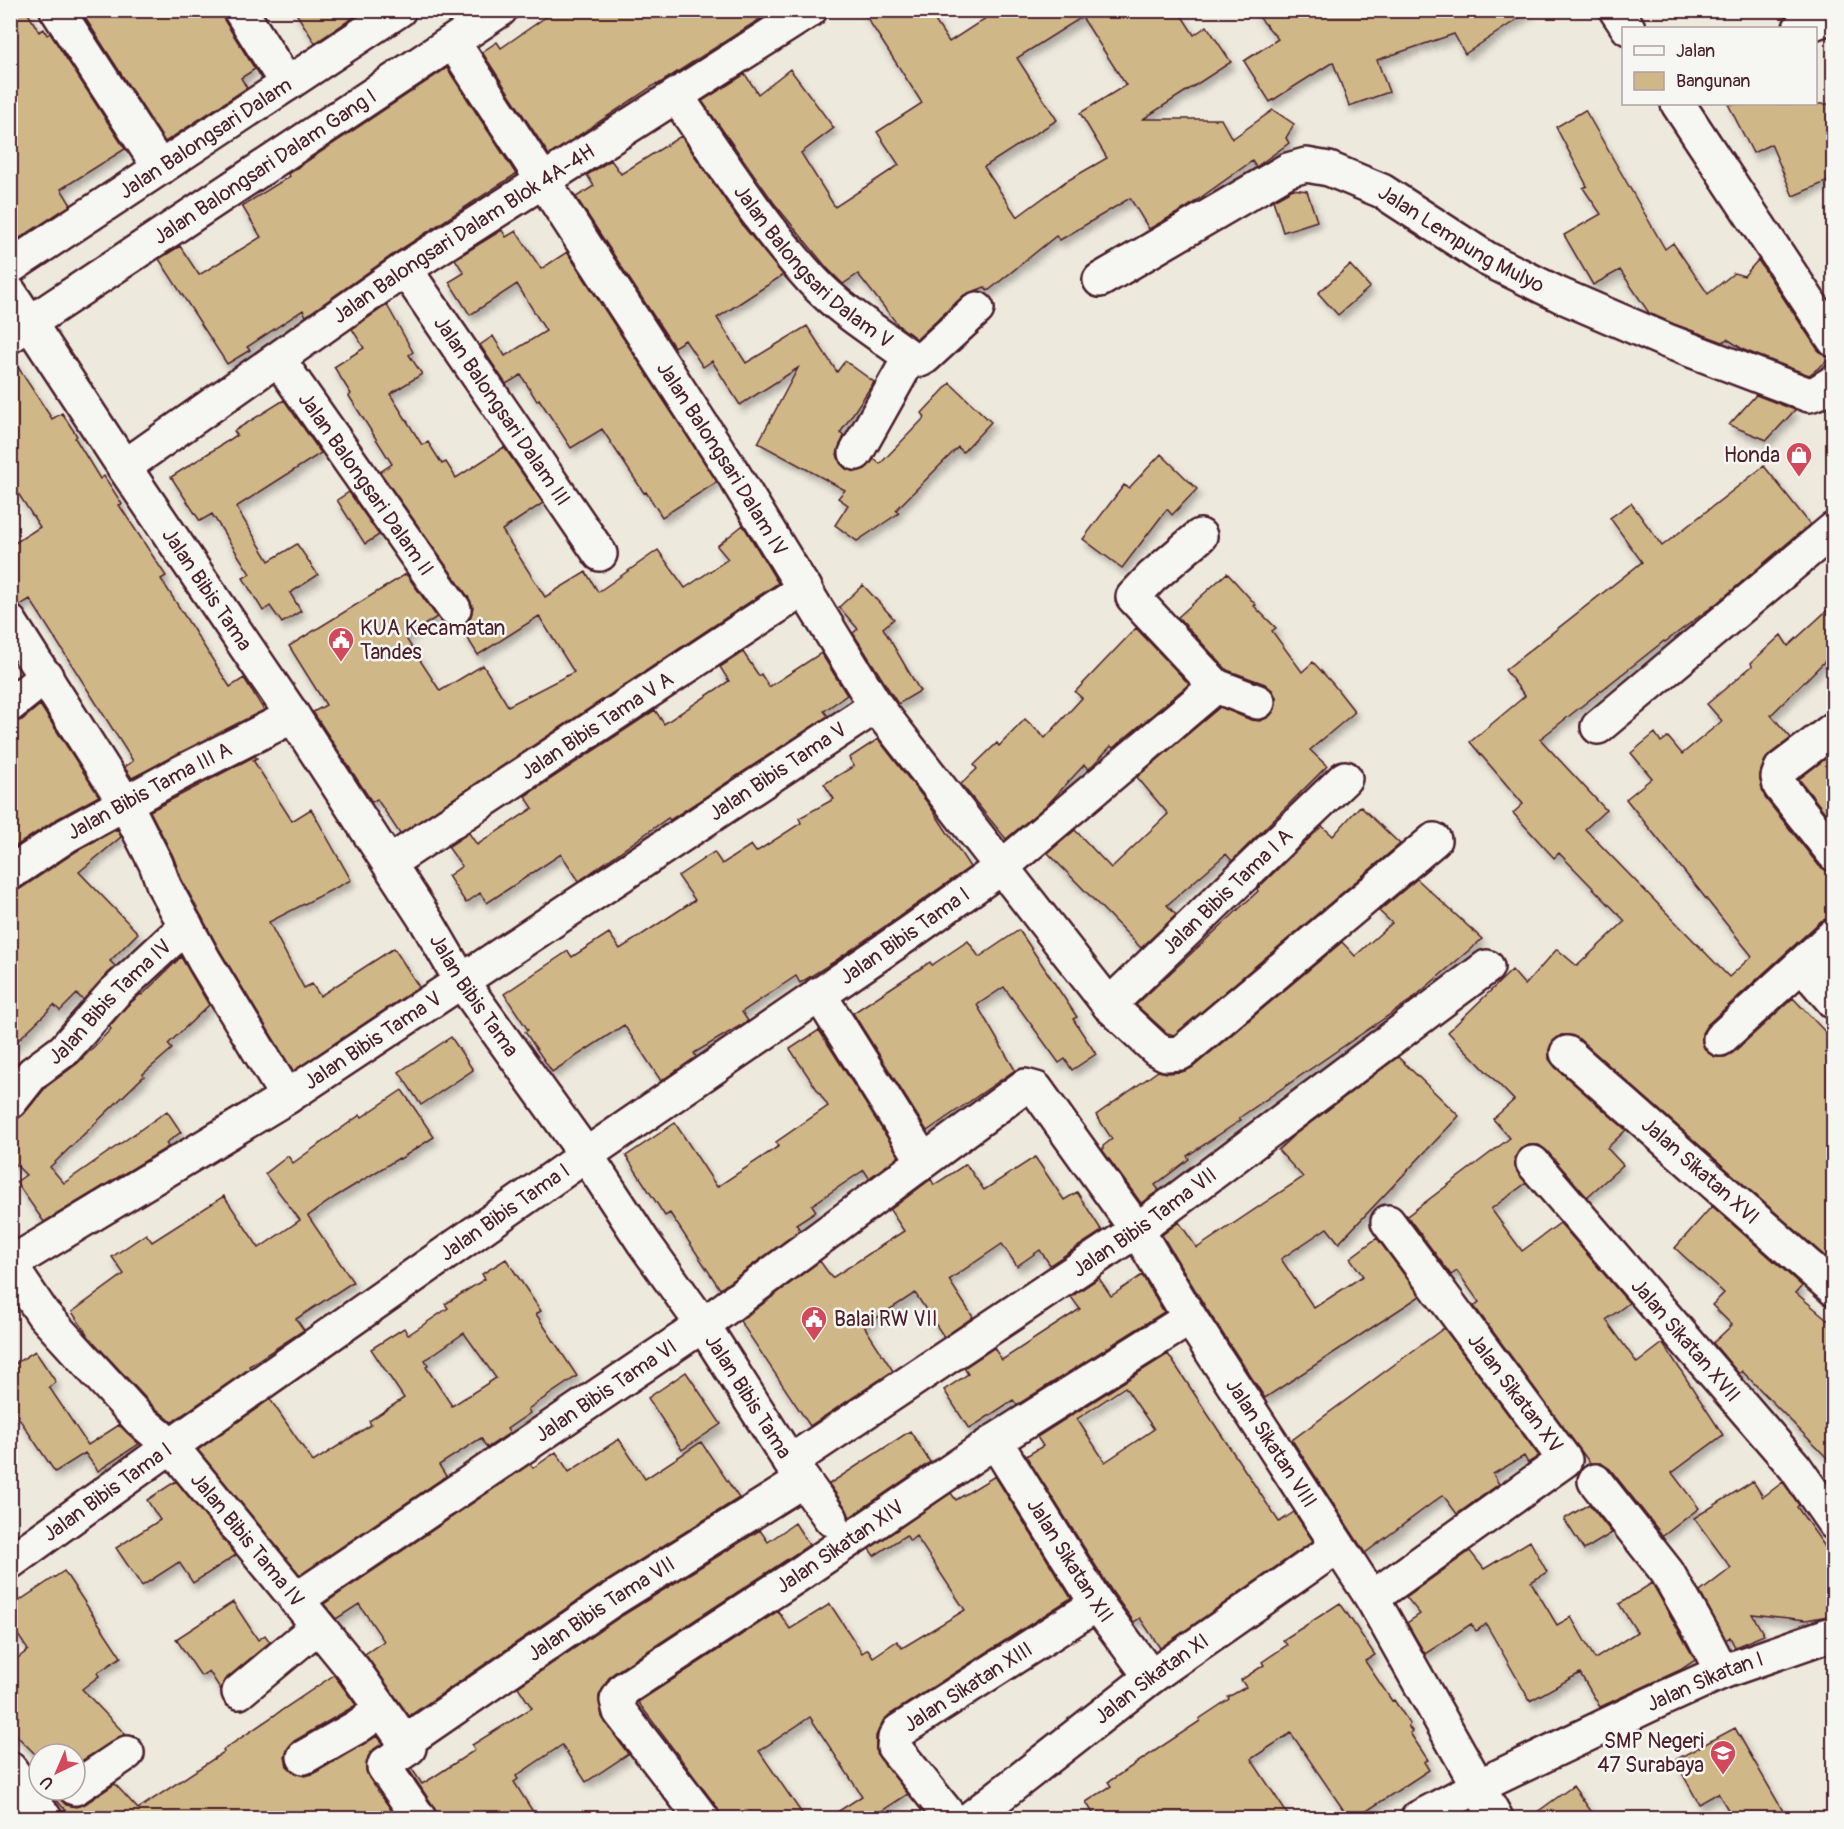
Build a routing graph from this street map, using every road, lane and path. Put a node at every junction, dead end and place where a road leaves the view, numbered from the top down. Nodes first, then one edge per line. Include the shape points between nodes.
1 (57, 10) edge
2 (240, 10) edge
3 (399, 10) edge
4 (500, 10) edge
5 (810, 10) edge
6 (1616, 10) edge
7 (1833, 15) edge
8 (1627, 27) edge
9 (1803, 27) edge
10 (453, 42) junction
11 (288, 84) junction
12 (677, 97) junction
13 (1679, 105) edge
14 (160, 168) junction
15 (544, 182) junction
16 (10, 267) edge
17 (405, 269) junction
18 (1100, 280) dead end
19 (977, 309) dead end
20 (19, 316) edge
21 (1833, 340) edge
22 (910, 357) junction
23 (278, 359) junction
24 (1833, 382) edge
25 (856, 453) dead end
26 (124, 467) junction
27 (1833, 529) edge
28 (1200, 536) dead end
29 (600, 554) dead end
30 (805, 588) junction
31 (454, 609) dead end
32 (10, 622) edge
33 (46, 676) junction
34 (1216, 686) junction
35 (1258, 702) dead end
36 (10, 705) edge
37 (876, 706) junction
38 (293, 716) junction
39 (1598, 727) dead end
40 (1833, 729) edge
41 (1345, 778) dead end
42 (125, 803) junction
43 (1434, 840) dead end
44 (1833, 854) edge
45 (389, 863) junction
46 (1002, 867) junction
47 (10, 873) edge
48 (186, 926) junction
49 (1833, 935) edge
50 (1802, 964) junction
51 (1487, 967) dead end
52 (462, 982) junction
53 (819, 994) junction
54 (1833, 1002) edge
55 (1108, 1005) junction
56 (1720, 1040) dead end
57 (1567, 1053) dead end
58 (1025, 1086) joint
59 (287, 1097) junction
60 (10, 1102) edge
61 (586, 1155) junction
62 (923, 1160) junction
63 (1533, 1163) dead end
64 (1388, 1222) dead end
65 (1137, 1230) junction
66 (10, 1265) edge
67 (1833, 1289) edge
68 (1190, 1318) junction
69 (703, 1325) junction
70 (995, 1441) junction
71 (171, 1446) junction
72 (796, 1472) junction
73 (1595, 1481) dead end
74 (831, 1519) dead end
75 (1833, 1523) edge
76 (1338, 1546) junction
77 (10, 1562) edge
78 (1372, 1598) junction
79 (296, 1600) junction
80 (1097, 1604) junction
81 (317, 1627) junction
82 (1833, 1634) edge
83 (1722, 1672) junction
84 (1151, 1677) junction
85 (240, 1692) dead end
86 (381, 1710) junction
87 (405, 1742) junction
88 (127, 1753) dead end
89 (304, 1757) dead end
90 (10, 1769) edge
91 (87, 1780) edge
92 (1477, 1787) junction
93 (58, 1802) edge
94 (42, 1815) edge
95 (419, 1818) edge
96 (702, 1818) edge
97 (951, 1818) edge
98 (971, 1818) edge
99 (1418, 1818) edge
100 (1496, 1818) edge

1 - 14 street
2 - 11 street
3 - 11 street, Jalan Balongsari Dalam
4 - 10 street, Jalan Balongsari Dalam Gang I
5 - 12 street, Jalan Balongsari Dalam Blok 4A-4H
6 - 8 street
7 - 9 street
10 - 15 street, Jalan Balongsari Dalam IV
10 - 20 street, Jalan Balongsari Dalam Gang I
11 - 14 street, Jalan Balongsari Dalam
12 - 15 street, Jalan Balongsari Dalam Blok 4A-4H
12 - 22 street, Jalan Balongsari Dalam V via 777,239 814,283
13 - 21 street
14 - 16 street, Jalan Balongsari Dalam
15 - 17 street, Jalan Balongsari Dalam Blok 4A-4H
15 - 30 street, Jalan Balongsari Dalam IV
17 - 23 street, Jalan Balongsari Dalam Blok 4A-4H
17 - 29 street, Jalan Balongsari Dalam III
18 - 24 street, Jalan Lempung Mulyo via 1288,170 1306,165 1329,169 1382,191 1487,260 1667,341 1809,395
19 - 22 street, Jalan Balongsari Dalam V via 925,357
20 - 26 street, Jalan Bibis Tama
22 - 25 street
23 - 26 street, Jalan Balongsari Dalam Blok 4A-4H
23 - 31 street, Jalan Balongsari Dalam II
26 - 38 street, Jalan Bibis Tama
27 - 39 street
28 - 34 street via 1133,597
30 - 37 street, Jalan Balongsari Dalam IV
30 - 45 street, Jalan Bibis Tama V A
32 - 33 street, Jalan Bibis Tama IV
33 - 36 street
33 - 42 street, Jalan Bibis Tama IV
34 - 35 street
34 - 46 street, Jalan Bibis Tama I
37 - 46 street, Jalan Balongsari Dalam IV
37 - 52 street, Jalan Bibis Tama V
38 - 42 street, Jalan Bibis Tama III A
38 - 45 street, Jalan Bibis Tama
40 - 44 street via 1781,769 1778,777 1780,786
41 - 55 street, Jalan Bibis Tama I A
42 - 47 street, Jalan Bibis Tama III A
42 - 48 street, Jalan Bibis Tama IV
43 - 55 street via 1181,1053 1166,1054 1156,1049
45 - 52 street, Jalan Bibis Tama
46 - 53 street, Jalan Bibis Tama I
46 - 55 street
48 - 59 street, Jalan Bibis Tama IV
48 - 60 street, Jalan Bibis Tama IV via 114,993 64,1050 33,1073
49 - 50 street
50 - 54 street
50 - 56 street
51 - 65 street, Jalan Bibis Tama VII
52 - 59 street, Jalan Bibis Tama V
52 - 61 street, Jalan Bibis Tama
53 - 61 street, Jalan Bibis Tama I
53 - 62 street
57 - 67 street, Jalan Sikatan XVI
58 - 62 street, Jalan Bibis Tama VI
58 - 65 street, Jalan Sikatan VIII via 1036,1089
59 - 66 street, Jalan Bibis Tama V
61 - 69 street, Jalan Bibis Tama
61 - 71 street, Jalan Bibis Tama I
62 - 69 street, Jalan Bibis Tama VI
63 - 75 street, Jalan Sikatan XVII via 1795,1467
64 - 78 street, Jalan Sikatan XV via 1565,1460
65 - 68 street, Jalan Sikatan VIII
65 - 72 street, Jalan Bibis Tama VII
66 - 71 street, Jalan Bibis Tama IV via 43,1314 140,1420
68 - 70 street, Jalan Sikatan XIV
68 - 76 street, Jalan Sikatan VIII
69 - 72 street, Jalan Bibis Tama
69 - 79 street, Jalan Bibis Tama VI
70 - 80 street, Jalan Sikatan XII
70 - 96 street, Jalan Sikatan XIV via 624,1689 617,1700 620,1712
71 - 77 street, Jalan Bibis Tama I
71 - 79 street, Jalan Bibis Tama IV
72 - 74 street, Jalan Bibis Tama
72 - 87 street, Jalan Bibis Tama VII
73 - 83 street via 1667,1572
76 - 78 street, Jalan Sikatan VIII
76 - 84 street, Jalan Sikatan XI
78 - 92 street, Jalan Sikatan VIII
79 - 81 street, Jalan Bibis Tama IV
80 - 84 street, Jalan Sikatan XII
80 - 97 street, Jalan Sikatan XIII via 899,1731 894,1747
81 - 85 street
81 - 86 street, Jalan Bibis Tama IV via 354,1670
82 - 83 street, Jalan Sikatan I
83 - 92 street, Jalan Sikatan I
84 - 98 street, Jalan Sikatan XI
86 - 87 street, Jalan Bibis Tama IV
86 - 89 street
87 - 95 street, Jalan Bibis Tama VII via 410,1748 384,1767
88 - 91 street
90 - 94 street
92 - 99 street, Jalan Sikatan I
92 - 100 street, Jalan Sikatan VIII
93 - 94 street

